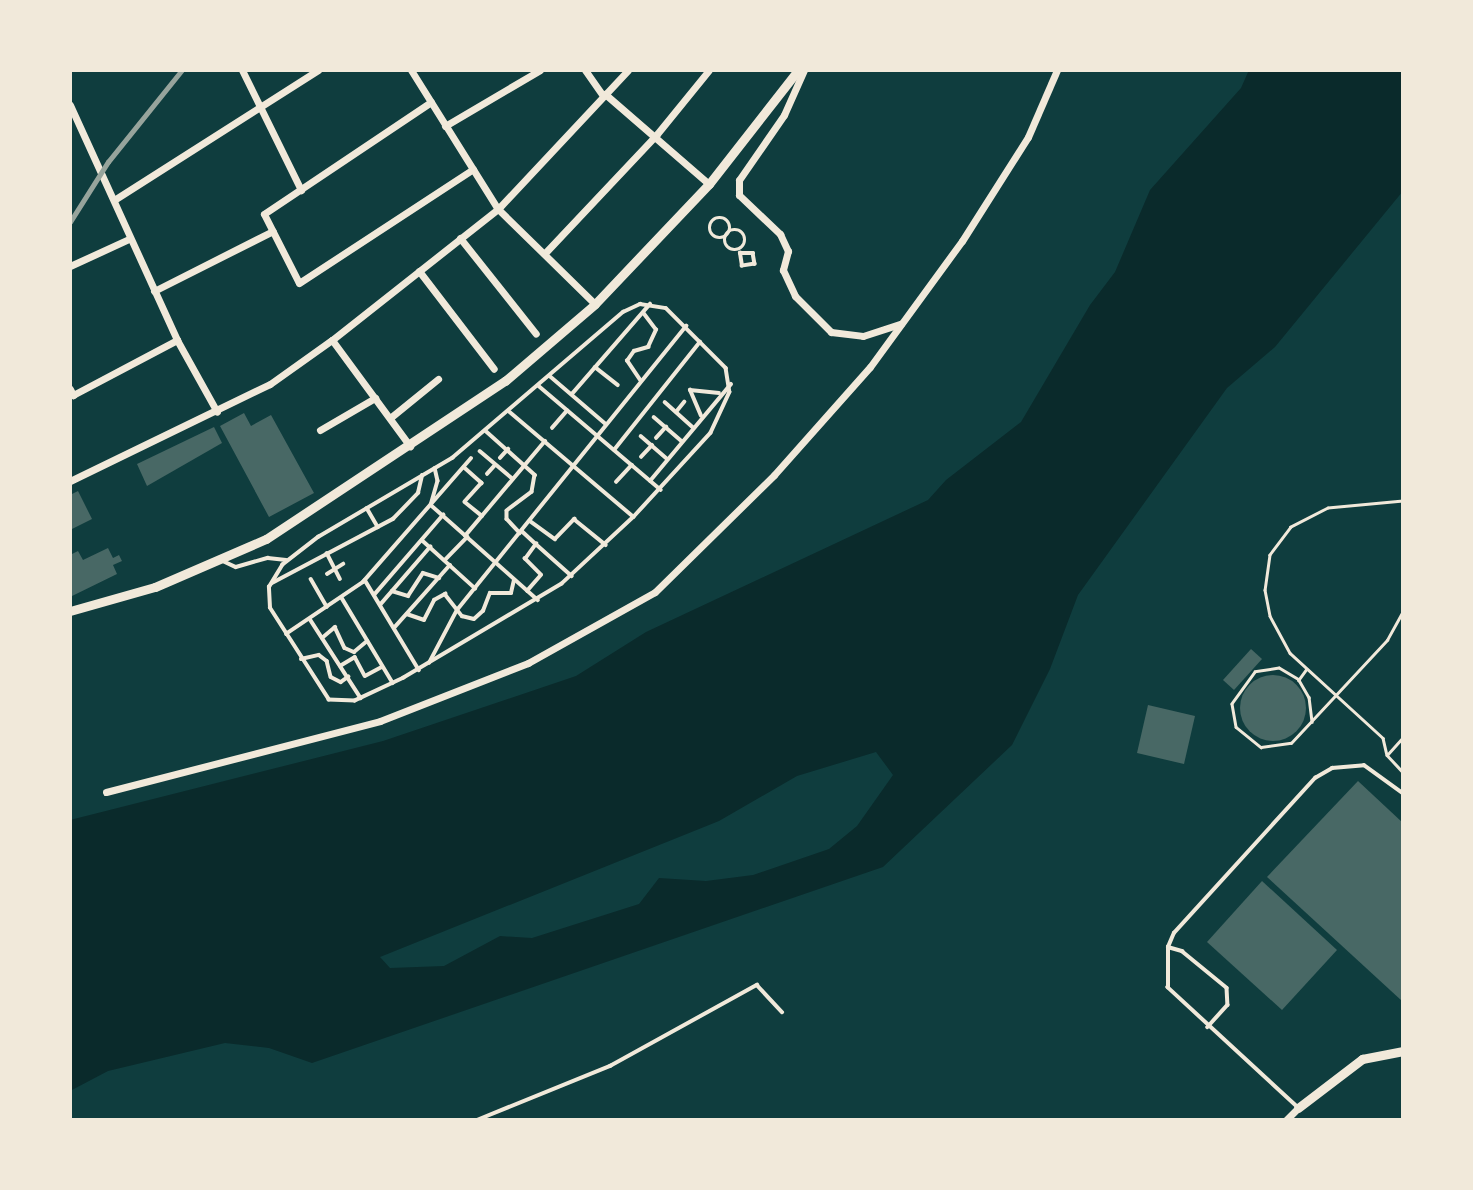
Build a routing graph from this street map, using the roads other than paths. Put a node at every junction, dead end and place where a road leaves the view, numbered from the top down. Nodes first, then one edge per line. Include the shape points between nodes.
1 (242, 70) edge
2 (318, 70) edge
3 (411, 70) edge
4 (540, 70) edge
5 (585, 70) edge
6 (628, 70) edge
7 (709, 70) edge
8 (798, 70) edge
9 (804, 70) edge
10 (1057, 70) edge
11 (604, 95) junction
12 (430, 102) junction
13 (262, 104) junction
14 (70, 105) edge
15 (445, 126) junction
16 (655, 136) junction
17 (473, 169) junction
18 (709, 184) junction
19 (301, 190) junction
20 (114, 200) junction
21 (498, 209) junction
22 (273, 231) junction
23 (727, 234) junction
24 (713, 236) junction
25 (129, 239) junction
26 (460, 239) junction
27 (709, 241) dead end
28 (729, 247) junction
29 (724, 252) dead end
30 (545, 253) junction
31 (740, 253) joint
32 (70, 266) edge
33 (419, 271) junction
34 (154, 291) junction
35 (595, 304) junction
36 (650, 304) junction
37 (642, 312) junction
38 (902, 324) junction
39 (686, 326) junction
40 (536, 334) dead end
41 (177, 340) junction
42 (332, 340) junction
43 (701, 341) junction
44 (595, 367) junction
45 (494, 369) dead end
46 (551, 376) junction
47 (438, 379) dead end
48 (640, 380) junction
49 (731, 384) junction
50 (618, 385) dead end
51 (539, 386) junction
52 (70, 389) edge
53 (720, 393) junction
54 (572, 394) junction
55 (375, 398) junction
56 (665, 402) dead end
57 (684, 402) dead end
58 (568, 411) junction
59 (217, 412) junction
60 (509, 412) junction
61 (676, 412) junction
62 (701, 416) junction
63 (654, 417) dead end
64 (390, 418) junction
65 (607, 424) junction
66 (666, 427) junction
67 (693, 427) junction
68 (552, 428) dead end
69 (320, 430) dead end
70 (486, 431) junction
71 (598, 436) junction
72 (641, 436) dead end
73 (656, 438) dead end
74 (682, 441) junction
75 (545, 442) junction
76 (652, 445) junction
77 (410, 446) junction
78 (508, 449) junction
79 (614, 450) junction
80 (480, 451) dead end
81 (641, 457) dead end
82 (471, 458) dead end
83 (500, 458) dead end
84 (667, 459) junction
85 (526, 464) junction
86 (495, 465) junction
87 (632, 465) junction
88 (575, 466) junction
89 (463, 467) junction
90 (435, 468) junction
91 (487, 474) dead end
92 (422, 475) junction
93 (513, 479) junction
94 (70, 481) edge
95 (650, 481) junction
96 (616, 482) dead end
97 (661, 490) junction
98 (431, 505) junction
99 (367, 508) junction
100 (443, 515) junction
101 (482, 516) junction
102 (634, 517) junction
103 (530, 521) junction
104 (378, 527) junction
105 (521, 532) junction
106 (466, 536) junction
107 (422, 539) junction
108 (536, 544) junction
109 (606, 545) junction
110 (430, 547) junction
111 (327, 553) junction
112 (221, 558) junction
113 (288, 560) junction
114 (445, 560) junction
115 (495, 563) junction
116 (343, 564) dead end
117 (450, 565) junction
118 (335, 569) junction
119 (327, 574) dead end
120 (572, 576) junction
121 (439, 578) junction
122 (311, 579) dead end
123 (340, 579) dead end
124 (365, 580) junction
125 (514, 580) junction
126 (270, 584) junction
127 (475, 588) junction
128 (317, 589) junction
129 (392, 591) junction
130 (527, 591) junction
131 (309, 593) dead end
132 (374, 595) junction
133 (342, 598) junction
134 (537, 600) junction
135 (380, 605) junction
136 (328, 608) junction
137 (457, 610) junction
138 (70, 611) edge
139 (407, 614) junction
140 (310, 620) junction
141 (394, 628) junction
142 (286, 634) junction
143 (322, 638) junction
144 (367, 641) junction
145 (301, 659) junction
146 (428, 665) junction
147 (340, 666) junction
148 (383, 667) junction
149 (419, 670) junction
150 (348, 677) junction
151 (393, 683) junction
152 (361, 698) junction
153 (106, 792) dead end
154 (1403, 793) edge
155 (1168, 947) junction
156 (782, 1012) dead end
157 (1208, 1027) junction
158 (1403, 1051) edge
159 (1298, 1108) junction
160 (477, 1120) edge
161 (1286, 1120) edge

1 - 13 street
2 - 13 street
3 - 12 street
4 - 15 street
5 - 11 street
6 - 11 street
7 - 16 street
8 - 18 street
9 - 38 street via 784,115 739,180 739,195 780,234 788,251 783,270 795,296 831,332 863,336
10 - 38 street via 1028,137
11 - 16 street
11 - 21 street
12 - 15 street
12 - 19 street
13 - 19 street
13 - 20 street
14 - 20 street
15 - 17 street
16 - 18 street
16 - 30 street
17 - 21 street
17 - 22 street via 299,283
18 - 35 street
19 - 22 street via 264,214
20 - 25 street
21 - 26 street
21 - 30 street
22 - 34 street
23 - 24 lane
23 - 24 lane via 727,221 718,218 710,228
23 - 28 lane
23 - 28 lane via 736,230 744,239 740,248
24 - 27 lane
25 - 32 street
25 - 34 street
26 - 33 street
26 - 40 street
28 - 29 lane
30 - 35 street
31 - 31 lane via 742,266 755,264 753,253
33 - 42 street
33 - 45 street
34 - 41 street
35 - 77 street via 505,381
36 - 37 lane
36 - 39 lane via 666,308
36 - 46 lane via 630,306
37 - 44 lane
37 - 48 lane via 656,330 648,347 634,351 627,361
38 - 153 street via 774,475 655,592 528,663 380,721
39 - 43 lane
39 - 48 lane
41 - 52 street via 73,395
41 - 59 street
42 - 55 street
42 - 59 street via 270,384
43 - 49 lane via 726,368
43 - 79 lane
44 - 50 lane
44 - 54 lane
46 - 51 lane
46 - 54 lane
47 - 64 street
48 - 65 lane
49 - 53 lane
49 - 97 lane via 724,412 711,433
51 - 58 lane
51 - 60 lane
53 - 62 lane
53 - 62 lane via 691,390
54 - 65 lane
55 - 64 street
55 - 69 street
56 - 61 lane
57 - 61 lane
58 - 68 lane
58 - 71 lane
59 - 94 street
60 - 70 lane
60 - 75 lane
61 - 67 lane
62 - 67 lane
63 - 66 lane
64 - 77 street
65 - 71 lane
66 - 73 lane
66 - 74 lane
67 - 74 lane
70 - 78 lane
70 - 90 lane
71 - 79 lane
71 - 88 lane
72 - 76 lane
74 - 84 lane
75 - 85 lane
75 - 88 lane
76 - 81 lane
76 - 84 lane
77 - 112 street via 266,539
78 - 83 lane
78 - 85 lane
79 - 87 lane
80 - 86 lane
82 - 89 lane
84 - 95 lane
85 - 93 lane
85 - 105 lane via 535,475 535,486 507,511 507,519
86 - 91 lane
86 - 93 lane
87 - 95 lane
87 - 96 lane
88 - 102 lane
88 - 103 lane
89 - 98 lane
89 - 101 lane via 482,483 465,502
90 - 92 lane
90 - 98 lane via 438,481
92 - 99 lane
92 - 104 lane via 418,494
93 - 101 lane
95 - 97 lane
97 - 102 lane
98 - 100 lane
98 - 124 lane
99 - 104 lane
99 - 113 lane
100 - 106 lane
100 - 107 lane
101 - 106 lane
102 - 109 lane
103 - 105 lane
103 - 109 lane via 555,539 574,519
104 - 111 lane
105 - 108 lane
105 - 115 lane
106 - 114 lane
106 - 115 lane
107 - 110 lane
107 - 132 lane
108 - 120 lane
108 - 130 lane via 524,559 541,575
109 - 120 lane
110 - 114 lane
110 - 129 lane
111 - 118 lane
111 - 126 lane
112 - 113 lane via 236,566 268,558
112 - 138 street via 155,587
113 - 126 lane
114 - 117 lane
115 - 125 lane
115 - 127 lane
116 - 118 lane
117 - 121 lane
117 - 127 lane
118 - 119 lane
118 - 123 lane
120 - 134 lane
121 - 129 lane via 423,573 408,596
121 - 139 lane
122 - 128 lane
124 - 132 lane
124 - 133 lane
125 - 130 lane
125 - 137 lane via 512,593 490,593 474,619
126 - 142 lane via 270,608
127 - 137 lane
128 - 131 lane
128 - 136 lane
129 - 135 lane
130 - 134 lane
132 - 135 lane
133 - 136 lane
133 - 144 lane
134 - 146 lane
135 - 141 lane
136 - 140 lane
137 - 139 lane via 445,594 435,600 424,620
137 - 146 lane
139 - 141 lane
140 - 142 lane
140 - 143 lane
141 - 149 lane
142 - 145 lane
143 - 144 lane via 335,627 345,648 354,652
143 - 147 lane
144 - 148 lane
145 - 150 lane via 319,655 327,661 331,677 341,682
145 - 152 lane via 329,700 340,704
146 - 149 lane
147 - 148 lane via 355,657 365,676
147 - 150 lane
148 - 151 lane
149 - 151 lane
150 - 152 lane
151 - 152 lane
154 - 155 lane via 1364,765 1332,768 1315,778 1174,933
155 - 157 lane via 1168,988
155 - 157 lane via 1182,951 1227,988 1228,1005
156 - 160 lane via 757,985 610,1066
157 - 159 lane
158 - 159 street via 1362,1059
159 - 161 street

